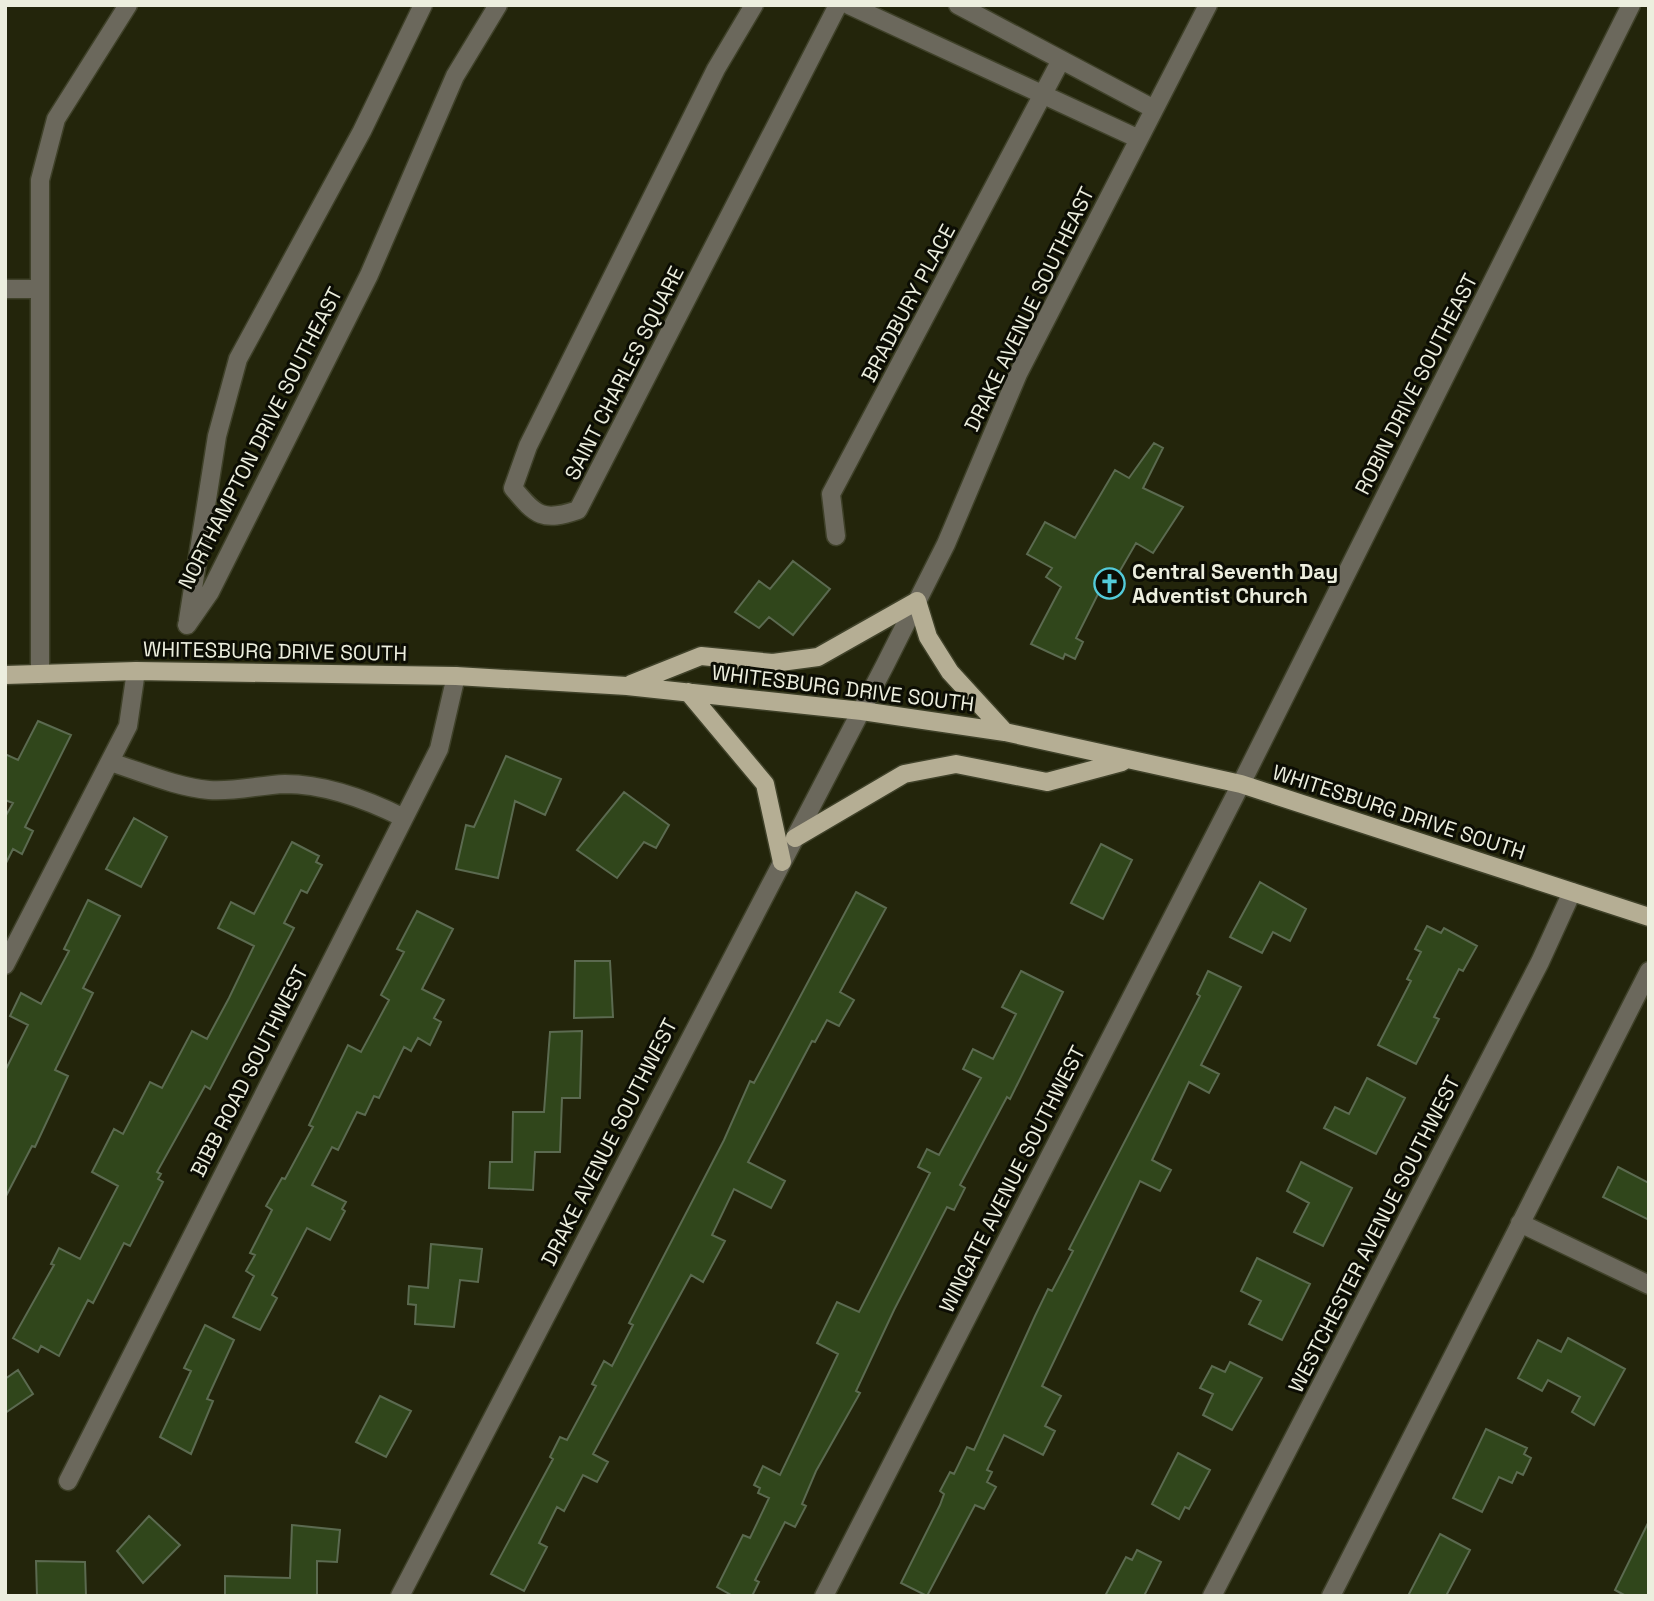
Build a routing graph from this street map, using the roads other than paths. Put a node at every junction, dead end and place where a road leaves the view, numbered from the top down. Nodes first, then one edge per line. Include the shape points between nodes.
1 (128, 5) edge
2 (423, 5) edge
3 (498, 5) edge
4 (754, 5) edge
5 (838, 5) edge
6 (849, 5) edge
7 (958, 5) edge
8 (1208, 5) edge
9 (1631, 5) edge
10 (1061, 60) junction
11 (1043, 94) junction
12 (1154, 109) junction
13 (1139, 139) junction
14 (5, 289) edge
15 (40, 289) junction
16 (836, 536) dead end
17 (918, 601) junction
18 (136, 671) junction
19 (40, 674) junction
20 (5, 675) edge
21 (456, 676) junction
22 (627, 686) junction
23 (688, 692) junction
24 (862, 711) junction
25 (1005, 732) junction
26 (1126, 761) junction
27 (110, 762) junction
28 (1241, 784) junction
29 (404, 818) junction
30 (794, 838) junction
31 (782, 862) junction
32 (1572, 892) junction
33 (1649, 916) edge
34 (5, 965) edge
35 (1649, 971) edge
36 (1520, 1223) junction
37 (1649, 1285) edge
38 (68, 1481) dead end
39 (400, 1596) edge
40 (824, 1596) edge
41 (1212, 1596) edge
42 (1331, 1596) edge

1 - 15 street via 56,120 40,180
2 - 3 street, NORTHAMPTON DRIVE SOUTHEAST via 362,131 238,359 217,436 187,625 210,592 369,275 455,76
4 - 5 street, SAINT CHARLES SQUARE via 716,69 528,446 513,488 531,510 554,518 578,510
6 - 11 street
7 - 10 street
8 - 12 street, DRAKE AVENUE SOUTHEAST
9 - 28 street, ROBIN DRIVE SOUTHEAST
10 - 11 street, BRADBURY PLACE
10 - 12 street
11 - 13 street
11 - 16 street, BRADBURY PLACE via 831,494
12 - 13 street, DRAKE AVENUE SOUTHEAST
13 - 17 street, DRAKE AVENUE SOUTHEAST via 1018,374
14 - 15 street
15 - 19 street
17 - 22 main road via 818,657 773,663 701,656
17 - 24 street, DRAKE AVENUE SOUTHEAST
17 - 25 main road via 928,637 950,672
18 - 19 main road, WHITESBURG DRIVE SOUTH
18 - 21 main road, WHITESBURG DRIVE SOUTH
18 - 27 street via 128,726
19 - 20 main road, WHITESBURG DRIVE SOUTH
21 - 22 main road, WHITESBURG DRIVE SOUTH
21 - 29 street, BIBB ROAD SOUTHWEST via 439,749
22 - 23 main road, WHITESBURG DRIVE SOUTH
23 - 24 main road, WHITESBURG DRIVE SOUTH
23 - 31 main road via 765,784
24 - 25 main road, WHITESBURG DRIVE SOUTH
24 - 30 street, DRAKE AVENUE SOUTHWEST
25 - 26 main road, WHITESBURG DRIVE SOUTH
26 - 28 main road, WHITESBURG DRIVE SOUTH
26 - 30 main road via 1047,782 956,764 904,774
27 - 29 street via 206,790 285,784 323,788
27 - 34 street
28 - 32 main road, WHITESBURG DRIVE SOUTH
28 - 40 street, WINGATE AVENUE SOUTHWEST
29 - 38 street, BIBB ROAD SOUTHWEST
30 - 31 street, DRAKE AVENUE SOUTHWEST
31 - 39 street, DRAKE AVENUE SOUTHWEST
32 - 33 main road, WHITESBURG DRIVE SOUTH
32 - 41 street, WESTCHESTER AVENUE SOUTHWEST via 1534,974
35 - 36 street
36 - 37 street
36 - 42 street

